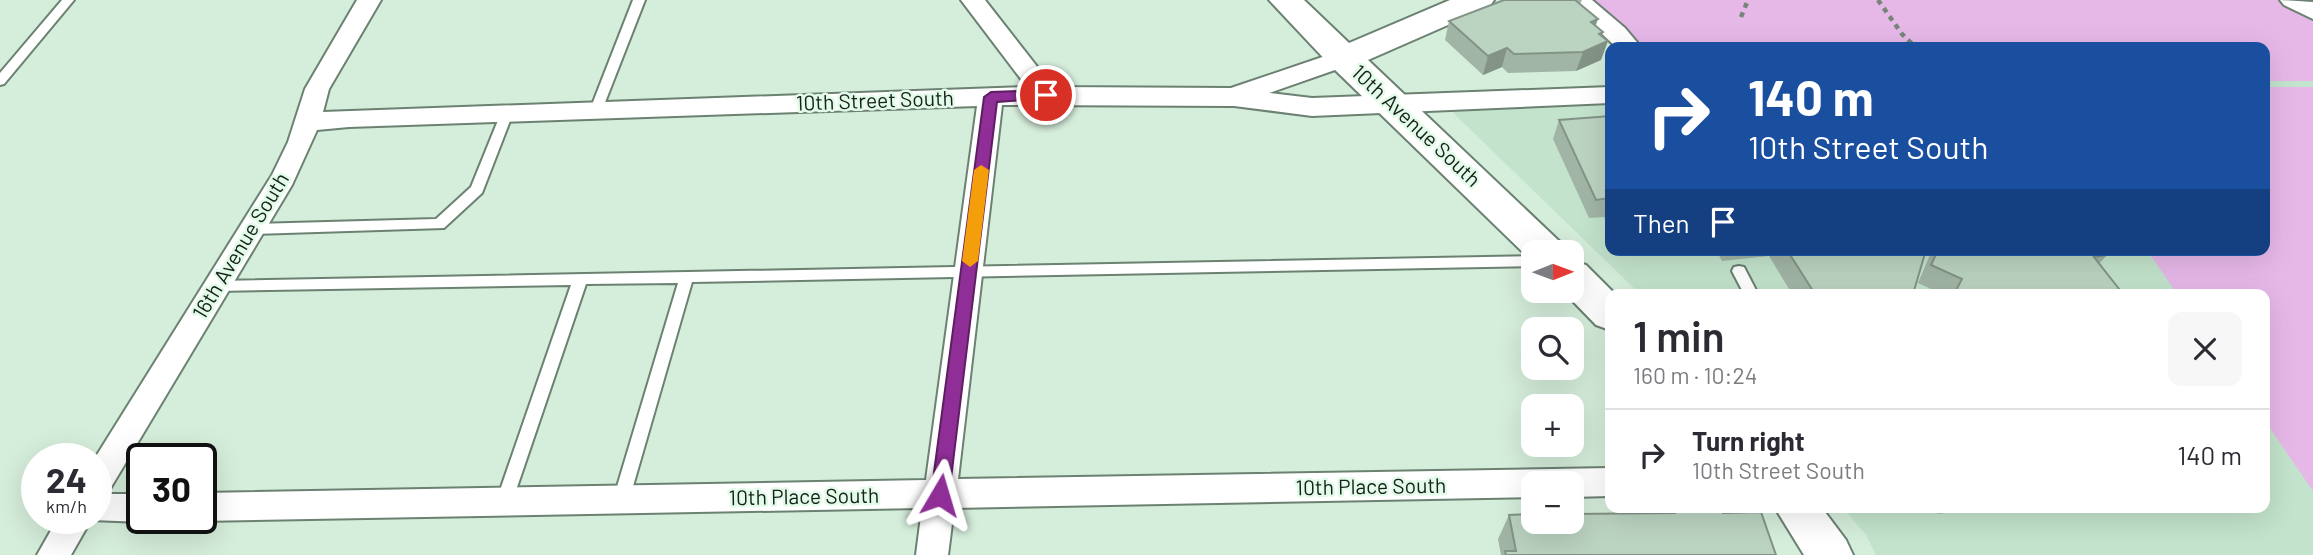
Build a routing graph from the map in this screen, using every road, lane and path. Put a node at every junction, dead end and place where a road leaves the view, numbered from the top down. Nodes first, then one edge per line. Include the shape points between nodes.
1 (68, 0) edge
2 (369, 0) edge
3 (639, 0) edge
4 (973, 0) edge
5 (1285, 0) edge
6 (1478, 0) edge
7 (1578, 0) edge
8 (1748, 0) edge
9 (1878, 0) edge
10 (2292, 0) edge
11 (2313, 12) edge
12 (1741, 17) dead end
13 (1625, 42) edge
14 (1910, 42) edge
15 (1343, 58) junction
16 (0, 81) edge
17 (1046, 95) junction
18 (1605, 95) edge
19 (991, 97) junction
20 (1234, 97) junction
21 (1395, 103) junction
22 (596, 110) junction
23 (507, 113) junction
24 (307, 122) junction
25 (252, 229) junction
26 (1535, 240) edge
27 (1521, 261) edge
28 (1739, 271) dead end
29 (968, 274) junction
30 (686, 278) junction
31 (580, 280) junction
32 (217, 286) junction
33 (1584, 288) edge
34 (1748, 289) edge
35 (1605, 309) edge
36 (112, 458) edge
37 (1584, 482) edge
38 (1605, 482) edge
39 (1521, 483) edge
40 (940, 495) junction
41 (621, 500) junction
42 (504, 502) junction
43 (217, 507) edge
44 (1801, 513) edge
45 (66, 534) edge
46 (53, 555) edge
47 (932, 555) edge
48 (1830, 555) edge

1 - 16 lane
2 - 24 street, 16th Avenue South via 317,89
3 - 22 lane
4 - 17 street
5 - 15 street, 10th Avenue South
6 - 15 street
7 - 13 street
8 - 12 path
9 - 14 path
10 - 11 street
15 - 20 street
15 - 21 street, 10th Avenue South
17 - 19 street, 10th Street South
17 - 20 street, 10th Street South
18 - 21 street, 10th Street South
19 - 22 street, 10th Street South
19 - 29 street
20 - 21 street, 10th Street South via 1312,107
21 - 26 street, 10th Avenue South
22 - 23 street, 10th Street South
23 - 24 street, 10th Street South
23 - 25 lane via 477,190 439,224
24 - 25 street, 16th Avenue South via 283,178
25 - 32 street, 16th Avenue South
27 - 29 lane
28 - 34 lane
29 - 30 lane
29 - 40 street
30 - 31 lane
30 - 41 lane
31 - 32 lane
31 - 42 lane
32 - 36 street, 16th Avenue South
33 - 35 street
37 - 38 street
39 - 40 street, 10th Place South
40 - 41 street, 10th Place South
40 - 47 street
41 - 42 street, 10th Place South
42 - 43 street, 10th Place South
44 - 48 street
45 - 46 street

